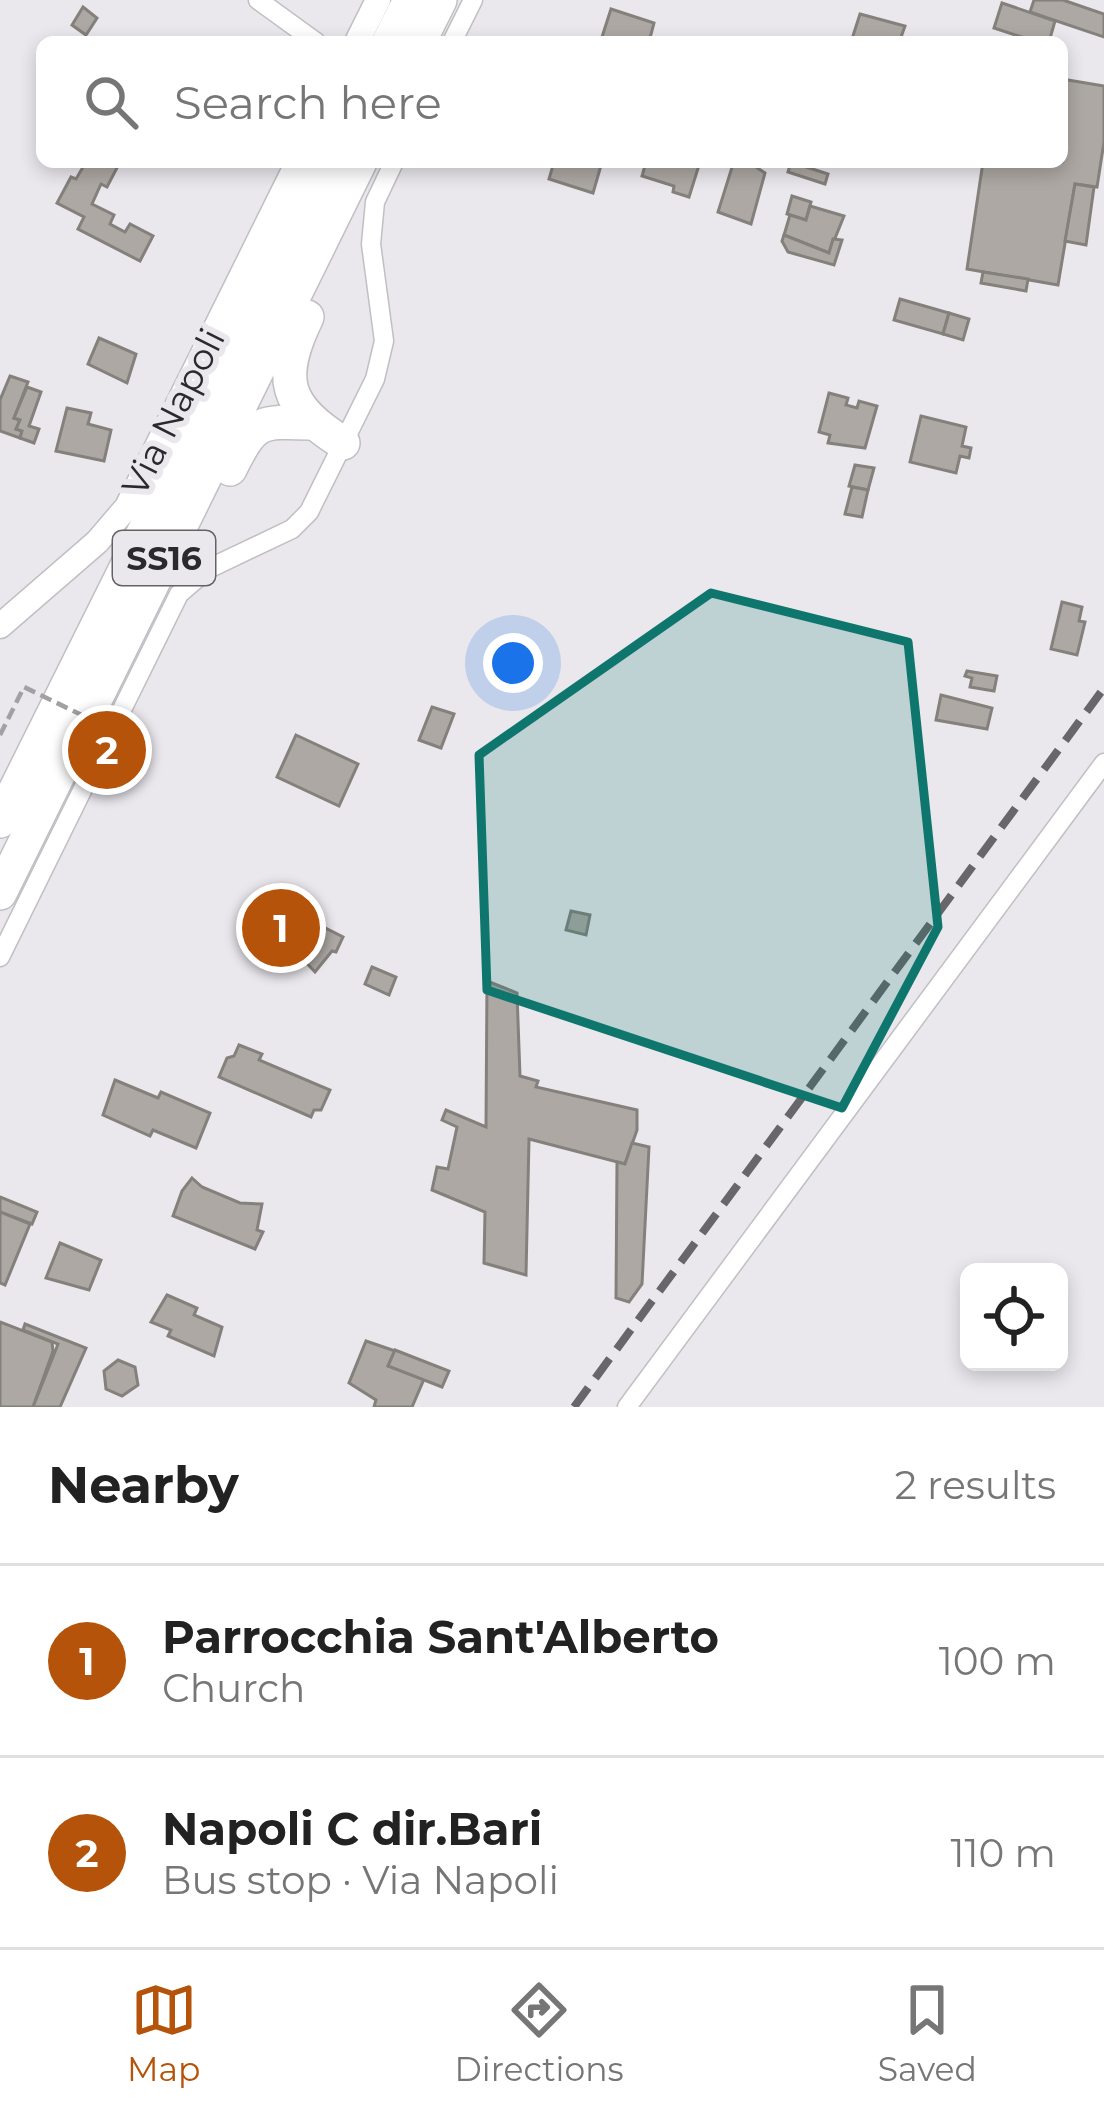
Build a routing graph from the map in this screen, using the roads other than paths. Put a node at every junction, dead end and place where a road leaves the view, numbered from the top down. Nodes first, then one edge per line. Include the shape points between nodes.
1 (258, 0) edge
2 (377, 0) edge
3 (410, 0) edge
4 (440, 0) edge
5 (473, 0) edge
6 (308, 36) edge
7 (360, 36) edge
8 (391, 36) edge
9 (422, 36) edge
10 (455, 36) edge
11 (295, 168) edge
12 (325, 168) edge
13 (357, 168) edge
14 (391, 168) edge
15 (329, 223) junction
16 (310, 423) junction
17 (343, 443) junction
18 (169, 548) junction
19 (103, 610) junction
20 (0, 626) edge
21 (1104, 763) edge
22 (0, 764) edge
23 (0, 821) edge
24 (0, 893) edge
25 (0, 957) edge
26 (627, 1407) edge

1 - 6 street
2 - 7 street
3 - 8 highway
4 - 9 highway
5 - 10 street
11 - 20 street, Via Napoli via 127,507
12 - 19 highway, SS16
13 - 15 highway, SS16
14 - 17 street via 375,202 371,244 384,340 375,379
15 - 16 highway via 329,269 289,354 293,394
15 - 18 highway, SS16
16 - 17 highway
16 - 18 highway via 275,419 246,437 202,524
17 - 25 street via 292,529 208,569 178,594
18 - 24 highway, SS16
19 - 22 highway via 69,639
19 - 23 highway, SS16
21 - 26 street

